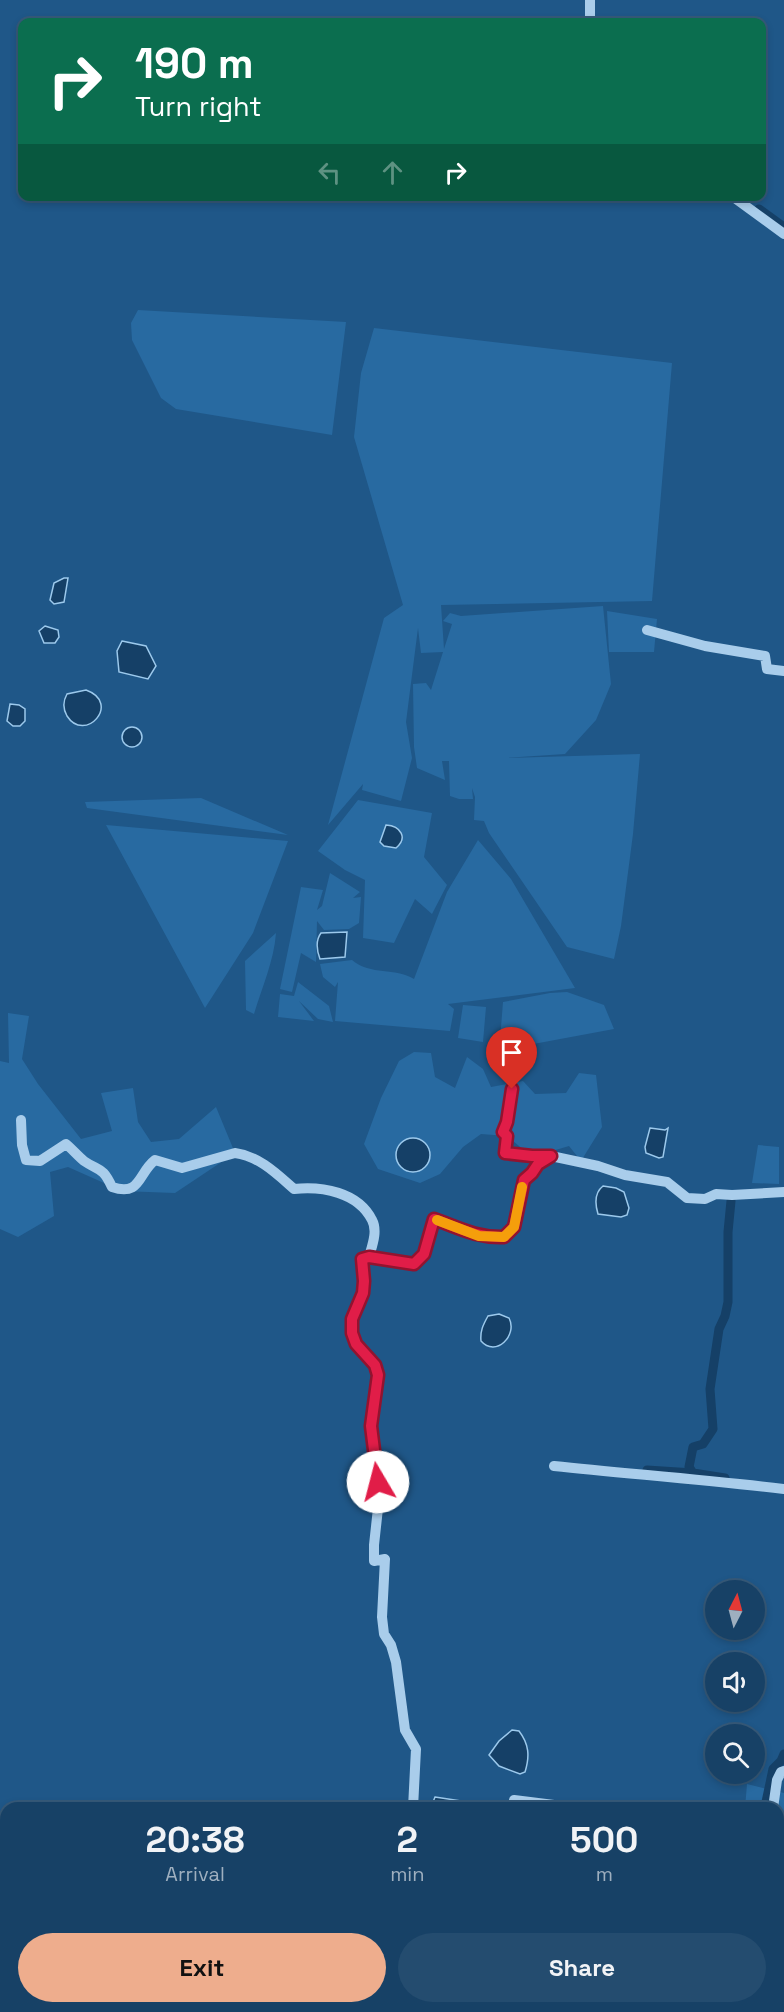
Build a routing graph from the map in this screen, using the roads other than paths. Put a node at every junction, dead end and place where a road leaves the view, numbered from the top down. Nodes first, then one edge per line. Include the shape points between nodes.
1 (590, 0) edge
2 (590, 18) edge
3 (738, 201) edge
4 (784, 234) edge
5 (647, 630) dead end
6 (784, 671) edge
7 (512, 1089) dead end
8 (21, 1120) dead end
9 (551, 1156) junction
10 (784, 1192) edge
11 (369, 1257) junction
12 (554, 1466) dead end
13 (784, 1490) edge
14 (784, 1771) edge
15 (514, 1800) dead end
16 (413, 1802) edge
17 (530, 1802) edge
18 (774, 1802) edge

1 - 2 street
3 - 4 street
5 - 6 street via 705,646 765,656 766,669
7 - 9 street via 503,1132 507,1136 505,1153
8 - 11 street via 26,1160 40,1161 66,1143 98,1167 111,1187 122,1191 140,1181 155,1160 182,1168 235,1153 252,1157 294,1189 333,1190 361,1207 373,1221 375,1233
9 - 10 street via 667,1182 687,1198
9 - 11 street via 524,1180 514,1227 504,1237 479,1236 434,1219 424,1254 414,1264
11 - 16 street via 362,1259 363,1293 352,1319 352,1333 378,1375 371,1426 379,1499 374,1561 385,1559 381,1602 384,1634 396,1662 405,1730 416,1749
12 - 13 street
14 - 18 street via 777,1780
15 - 17 street

